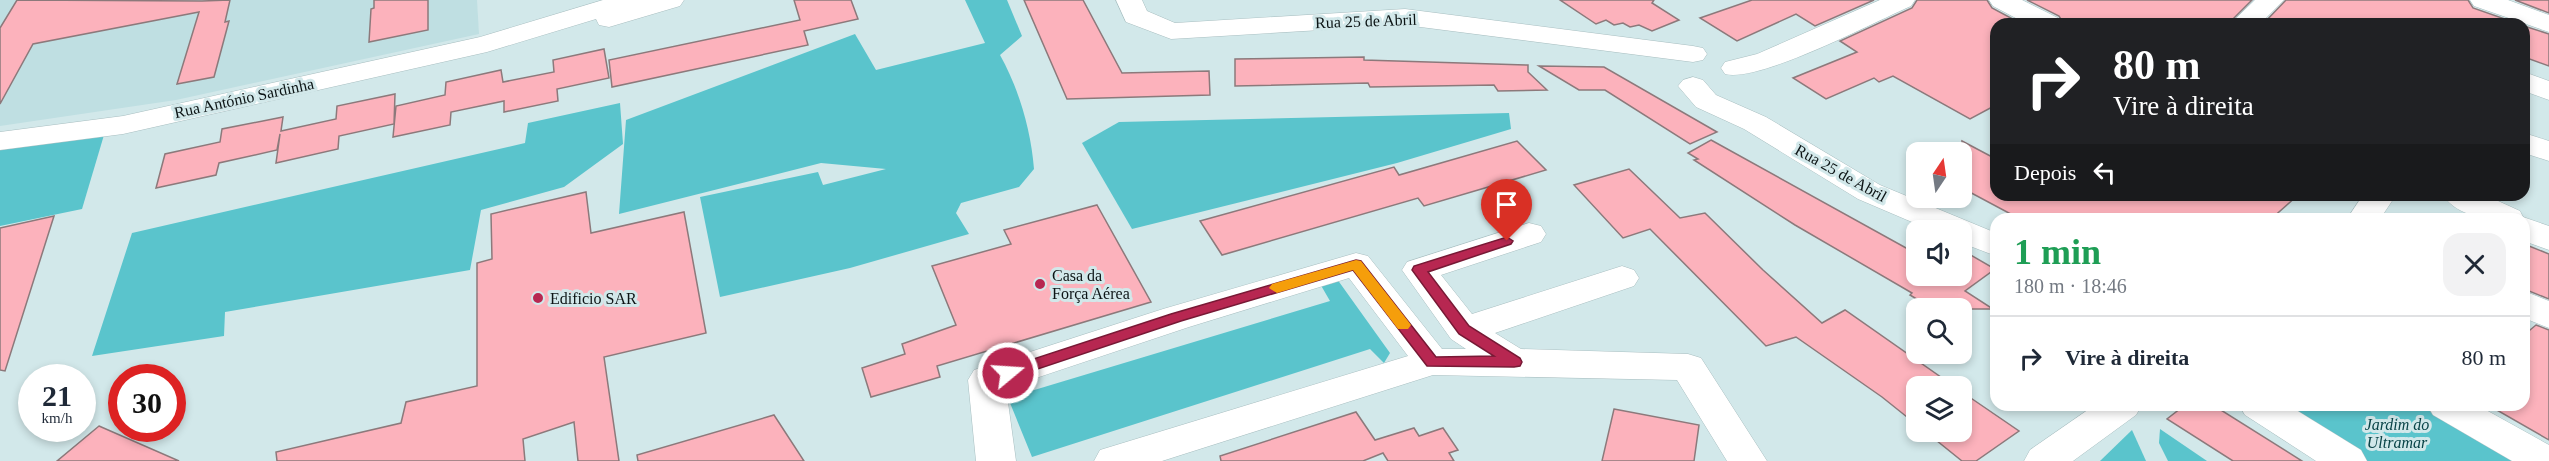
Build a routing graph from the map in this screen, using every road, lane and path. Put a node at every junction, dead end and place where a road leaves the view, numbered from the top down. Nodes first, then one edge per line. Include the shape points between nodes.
1 (671, 0) edge
2 (1129, 0) edge
3 (1902, 0) edge
4 (2001, 0) edge
5 (2271, 0) edge
6 (2483, 0) edge
7 (589, 6) edge
8 (627, 8) edge
9 (2036, 18) edge
10 (2253, 18) edge
11 (2549, 24) edge
12 (487, 44) junction
13 (1687, 71) junction
14 (1735, 75) junction
15 (2530, 83) edge
16 (2549, 90) edge
17 (1755, 123) junction
18 (0, 141) edge
19 (2530, 144) edge
20 (2549, 152) edge
21 (2471, 201) edge
22 (2496, 213) edge
23 (2530, 230) edge
24 (1528, 234) dead end
25 (2549, 239) edge
26 (1990, 242) edge
27 (1622, 278) dead end
28 (2530, 306) edge
29 (2549, 315) edge
30 (1464, 330) junction
31 (1432, 362) junction
32 (1514, 362) junction
33 (2115, 411) edge
34 (2268, 411) edge
35 (2456, 411) edge
36 (996, 461) edge
37 (1114, 461) edge
38 (1747, 461) edge
39 (2044, 461) edge
40 (2348, 461) edge
41 (2544, 461) edge

1 - 8 street, Rua António Sardinha
2 - 13 street, Rua 25 de Abril via 1136,16 1171,31 1405,17 1616,44
3 - 14 street
4 - 9 street
5 - 10 street
6 - 11 street
7 - 8 street, Rua António Sardinha
7 - 12 street, Rua António Sardinha
8 - 12 street, Rua António Sardinha via 534,38
12 - 18 street, Rua António Sardinha via 123,125
13 - 14 street via 1717,57
13 - 17 street, Rua 25 de Abril via 1706,101
14 - 17 street, Rua 25 de Abril via 1738,102
15 - 16 street
17 - 26 street, Rua 25 de Abril via 1869,192
19 - 20 street
21 - 22 street
23 - 25 street
24 - 30 street via 1419,270
27 - 30 street
28 - 29 street
30 - 32 street
31 - 32 street
31 - 36 street via 1356,264 987,380
31 - 37 street
32 - 38 street via 1688,367
33 - 39 street
34 - 40 street
35 - 41 street

